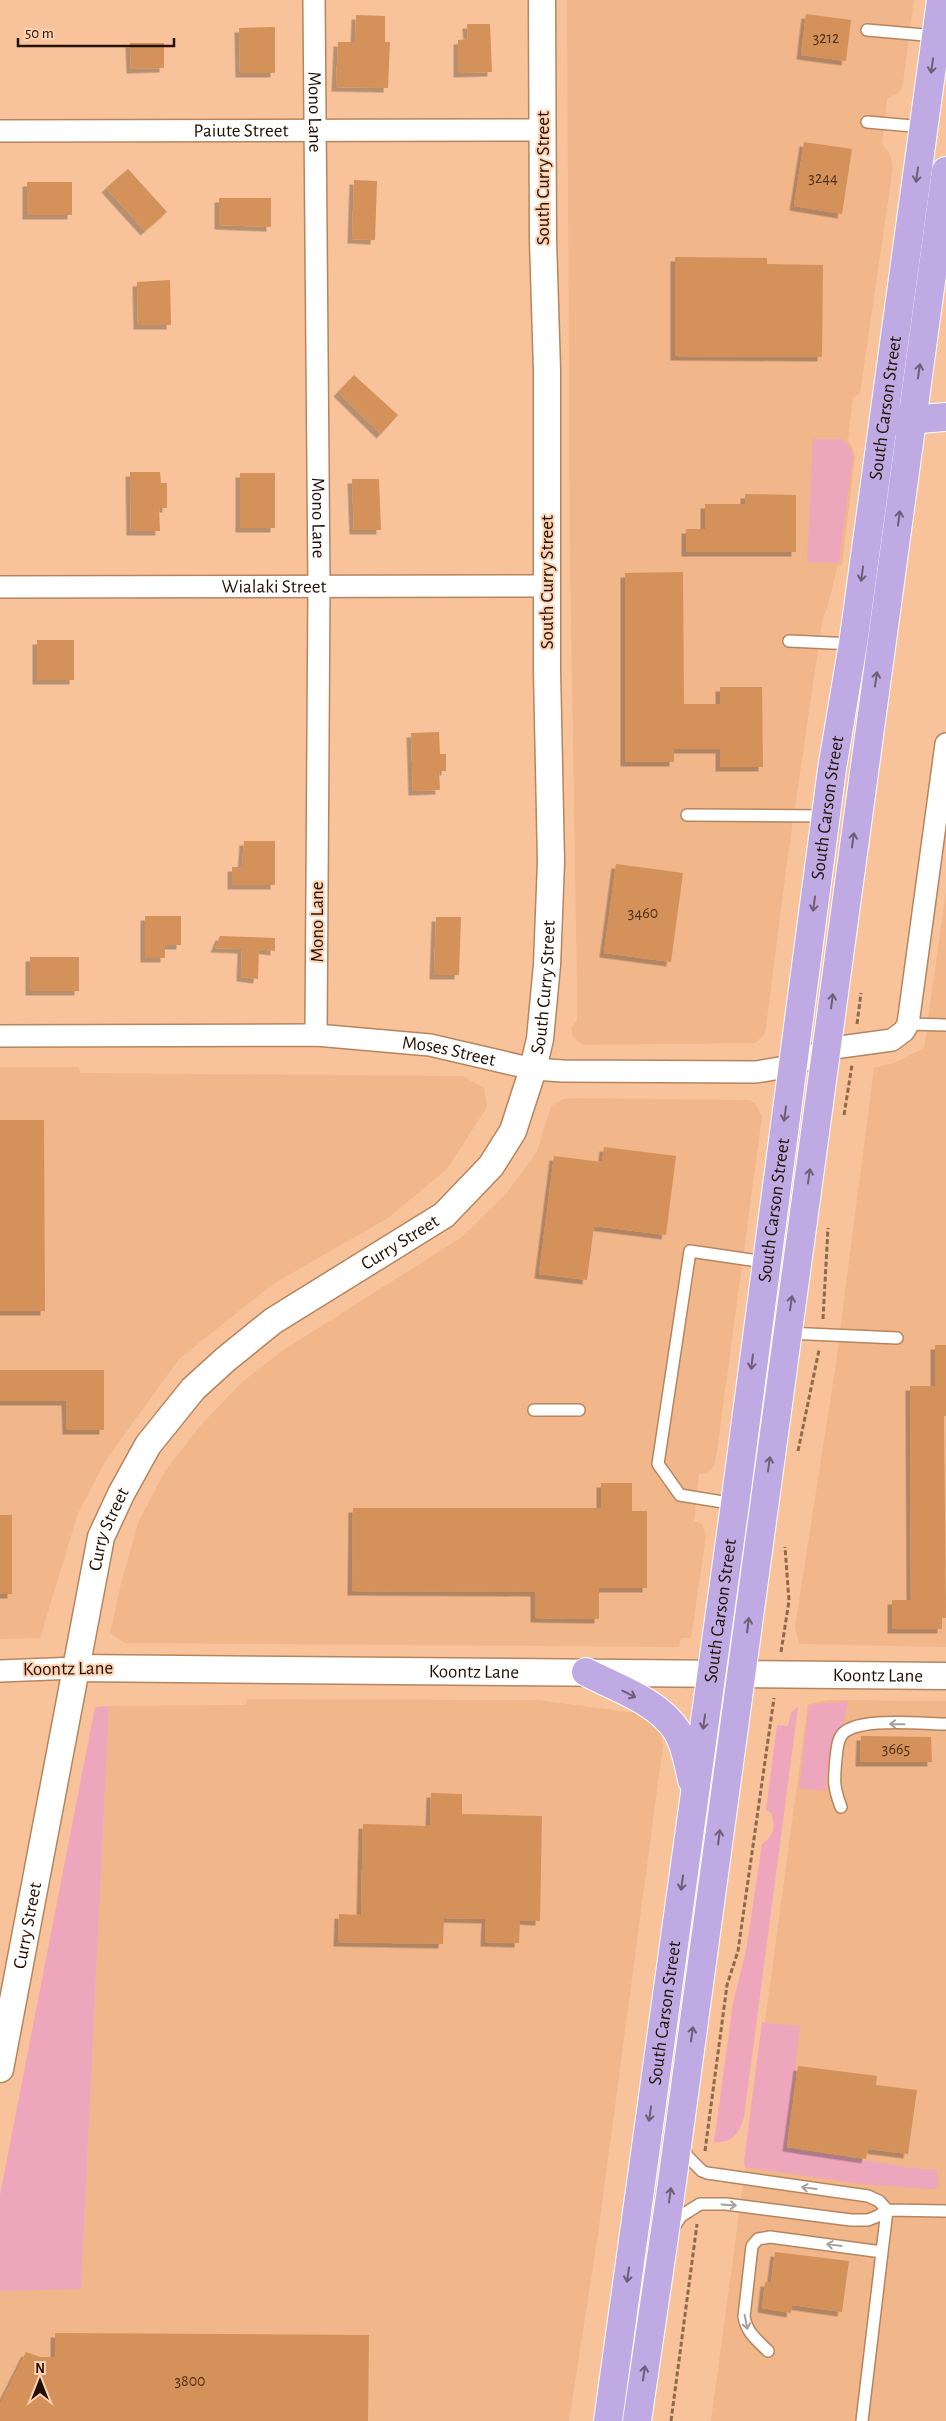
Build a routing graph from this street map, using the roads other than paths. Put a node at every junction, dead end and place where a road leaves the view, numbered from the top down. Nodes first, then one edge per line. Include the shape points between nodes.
1 (314, 0) edge
2 (542, 0) edge
3 (941, 0) edge
4 (867, 30) dead end
5 (936, 36) junction
6 (867, 122) dead end
7 (924, 127) junction
8 (542, 130) junction
9 (0, 131) edge
10 (316, 131) junction
11 (946, 171) edge
12 (946, 417) edge
13 (913, 419) junction
14 (883, 422) junction
15 (546, 586) junction
16 (0, 587) edge
17 (319, 587) junction
18 (789, 642) dead end
19 (853, 644) junction
20 (946, 750) edge
21 (688, 815) dead end
22 (826, 816) junction
23 (908, 1024) junction
24 (946, 1025) edge
25 (316, 1035) junction
26 (0, 1036) edge
27 (826, 1050) junction
28 (792, 1066) junction
29 (533, 1069) junction
30 (497, 1156) joint
31 (765, 1262) junction
32 (788, 1333) junction
33 (897, 1338) dead end
34 (534, 1410) dead end
35 (579, 1410) dead end
36 (735, 1504) junction
37 (76, 1668) junction
38 (0, 1671) edge
39 (586, 1672) junction
40 (710, 1674) junction
41 (742, 1674) junction
42 (946, 1676) edge
43 (946, 1724) edge
44 (695, 1791) junction
45 (841, 1807) dead end
46 (0, 2069) edge
47 (679, 2132) junction
48 (887, 2210) junction
49 (946, 2211) edge
50 (663, 2243) junction
51 (882, 2252) junction
52 (768, 2351) dead end
53 (608, 2421) edge
54 (638, 2421) edge
55 (862, 2421) edge

1 - 10 street, Mono Lane
2 - 8 street, South Curry Street
3 - 5 main road, South Carson Street
4 - 5 lane
5 -> 7 main road, South Carson Street
6 - 7 lane
7 -> 14 main road, South Carson Street
8 - 10 street, Paiute Street
8 - 15 street, South Curry Street via 547,370
9 - 10 street, Paiute Street
10 - 17 street, Mono Lane
13 -> 11 main road, South Carson Street
12 - 13 main road
13 - 14 main road
27 -> 13 main road, South Carson Street
14 -> 19 main road, South Carson Street
15 - 17 street, Wialaki Street
15 - 29 street, South Curry Street via 551,862 546,975 540,1039
16 - 17 street, Wialaki Street
17 - 25 street, Mono Lane
18 - 19 lane
19 - 22 main road, South Carson Street
20 - 23 street
21 - 22 lane
22 -> 28 main road, South Carson Street
23 - 24 lane
23 - 27 street, Moses Street via 892,1040
25 - 26 street, Moses Street
25 - 29 street, Moses Street via 430,1045
27 - 28 street, Moses Street
32 -> 27 main road, South Carson Street
28 - 29 street, Moses Street via 756,1072
28 -> 31 main road, South Carson Street
29 - 30 street, South Curry Street via 513,1131
30 - 37 street, Curry Street via 444,1215 273,1321 193,1389 148,1445 101,1537
31 -> 36 main road, South Carson Street
31 - 36 lane via 690,1251 658,1464 680,1494
32 - 33 lane
41 -> 32 main road, South Carson Street
34 - 35 lane
36 - 40 main road, South Carson Street
37 - 38 street, Koontz Lane
37 - 39 street, Koontz Lane
37 - 46 street, Curry Street
39 - 40 street, Koontz Lane
39 -> 44 main road via 666,1716 685,1749
40 - 41 street, Koontz Lane
40 -> 44 main road, South Carson Street
41 - 42 street, Koontz Lane
47 -> 41 main road, South Carson Street
43 -> 45 lane via 870,1723 848,1729 841,1735 837,1748 833,1787
44 -> 53 main road, South Carson Street
48 -> 47 lane via 868,2196 702,2172 687,2156
50 -> 47 main road, South Carson Street
48 - 49 lane
50 -> 48 lane via 681,2216 700,2204 726,2204 851,2220 868,2220
48 - 51 lane
54 -> 50 main road, South Carson Street
51 -> 52 lane via 770,2237 758,2239 752,2246 744,2317 746,2328
51 - 55 lane

